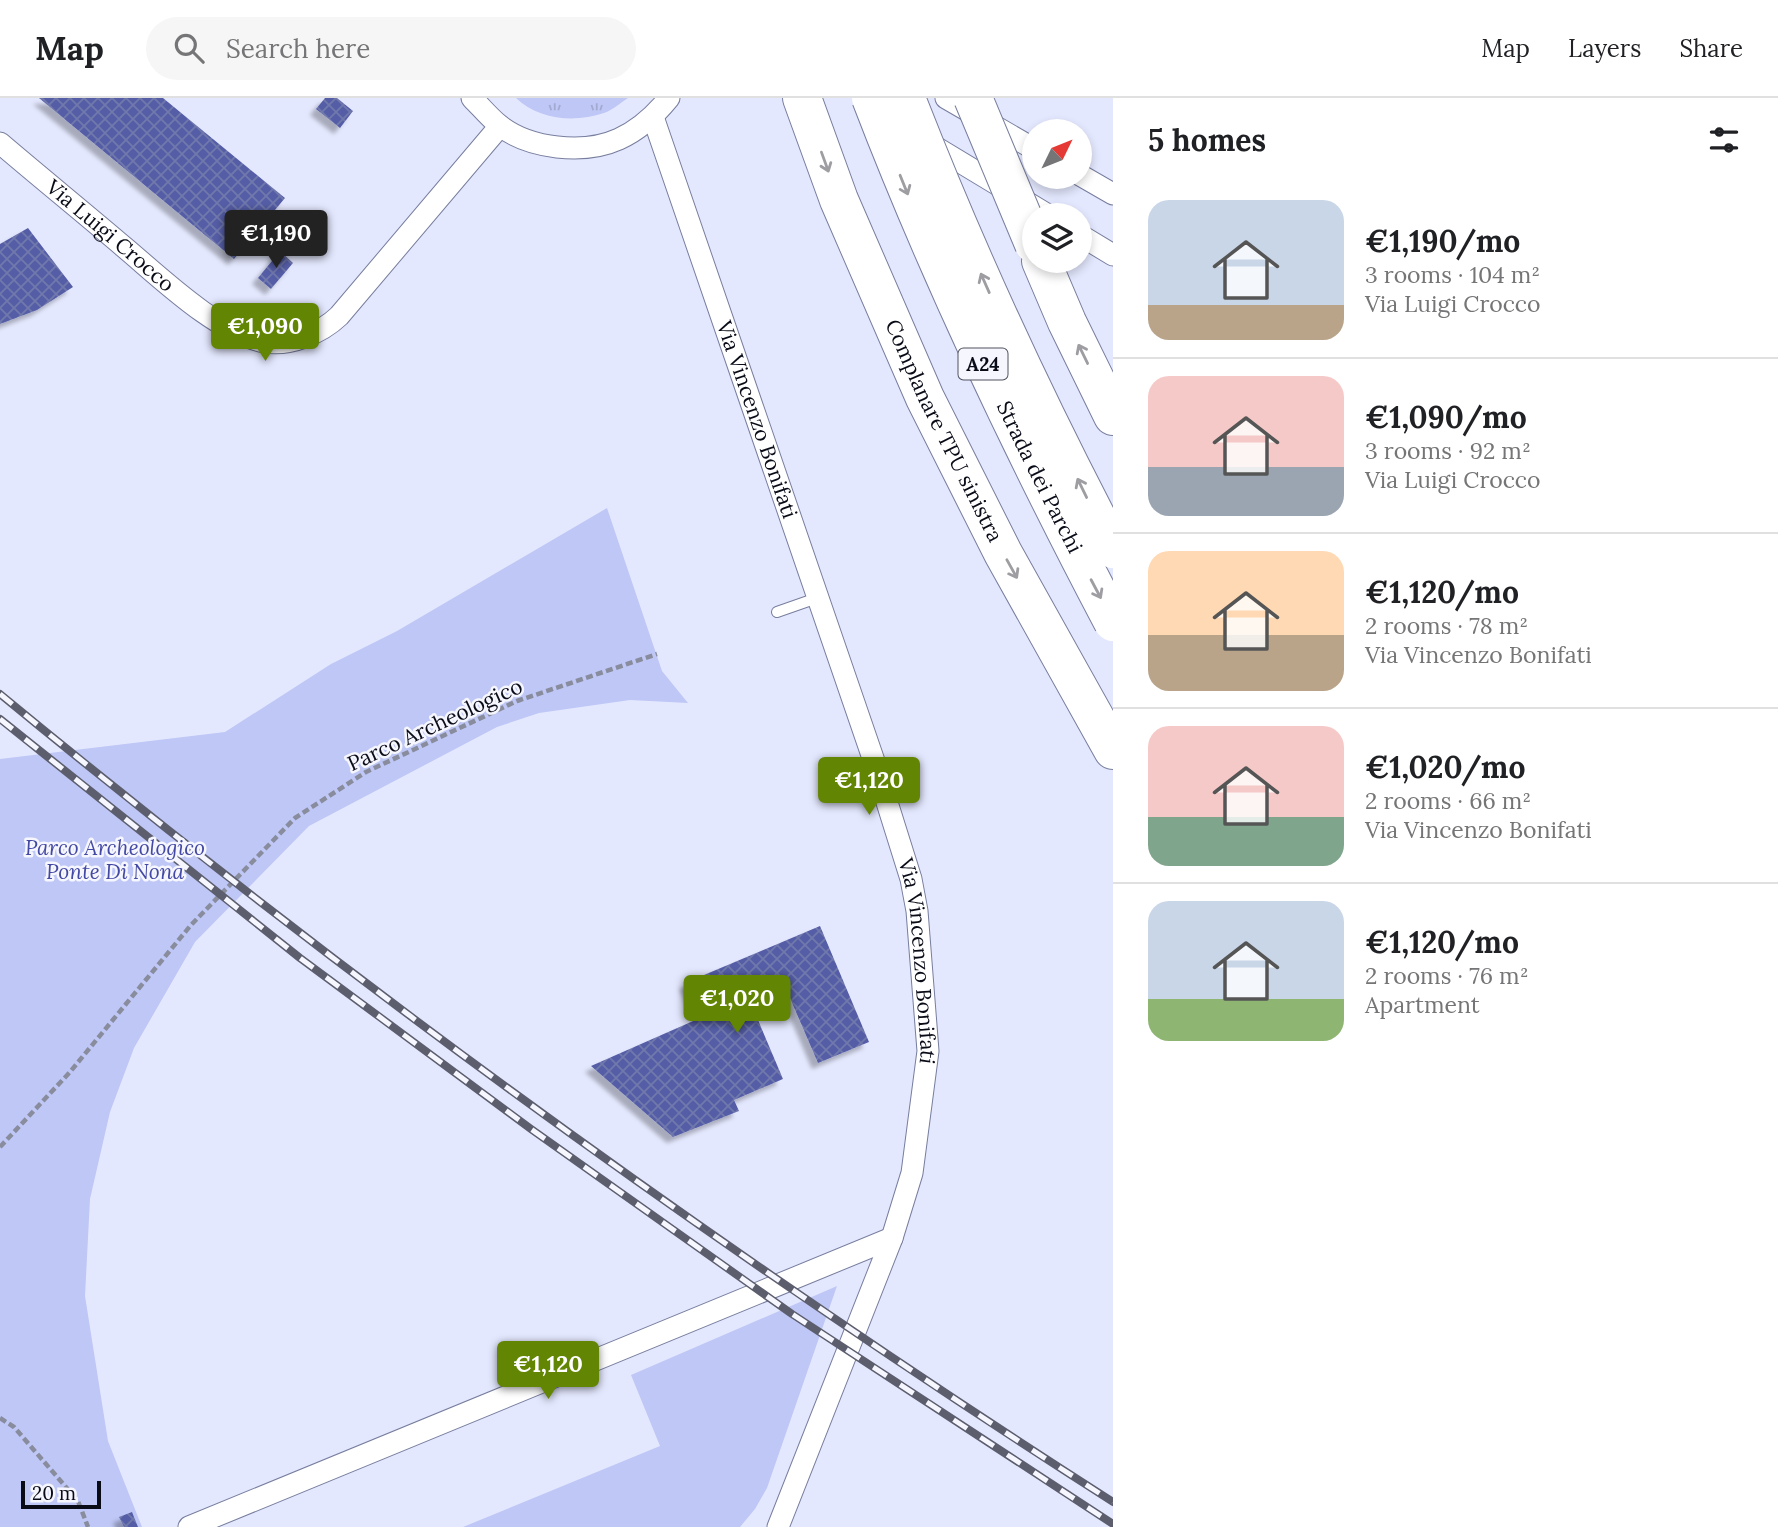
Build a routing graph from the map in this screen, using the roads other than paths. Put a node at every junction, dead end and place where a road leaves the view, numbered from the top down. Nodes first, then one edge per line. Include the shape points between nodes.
1 (472, 98) edge
2 (670, 98) edge
3 (802, 98) edge
4 (853, 98) edge
5 (871, 98) edge
6 (906, 98) edge
7 (946, 98) edge
8 (973, 98) edge
9 (653, 117) junction
10 (500, 126) junction
11 (1022, 142) edge
12 (0, 143) edge
13 (1092, 182) edge
14 (1113, 194) edge
15 (1028, 203) edge
16 (1022, 215) edge
17 (1092, 242) edge
18 (1113, 255) edge
19 (1046, 273) edge
20 (1113, 415) edge
21 (1113, 549) edge
22 (817, 598) junction
23 (777, 611) dead end
24 (1113, 622) edge
25 (1106, 737) edge
26 (892, 1238) junction
27 (189, 1527) edge
28 (778, 1527) edge

1 - 10 street
2 - 9 street
3 -> 25 highway, Complanare TPU sinistra via 839,200 925,398 1003,552
4 - 15 street
5 -> 24 highway, Strada dei Parchi / A24, bridge via 985,369
21 -> 6 highway, Strada dei Parchi / A24, bridge via 1012,342
7 - 11 street
8 - 16 highway, bridge
9 - 10 street via 619,139 579,149 538,144
9 - 22 street, Via Vincenzo Bonifati
10 - 12 street, Via Luigi Crocco via 339,316 317,332 280,342 253,338 221,324
13 - 14 street
17 - 18 street
20 -> 19 highway
22 - 23 lane
22 - 26 street, Via Vincenzo Bonifati via 879,777 917,911 928,1051 912,1173
26 - 27 street
26 - 28 street, Via Vincenzo Bonifati

